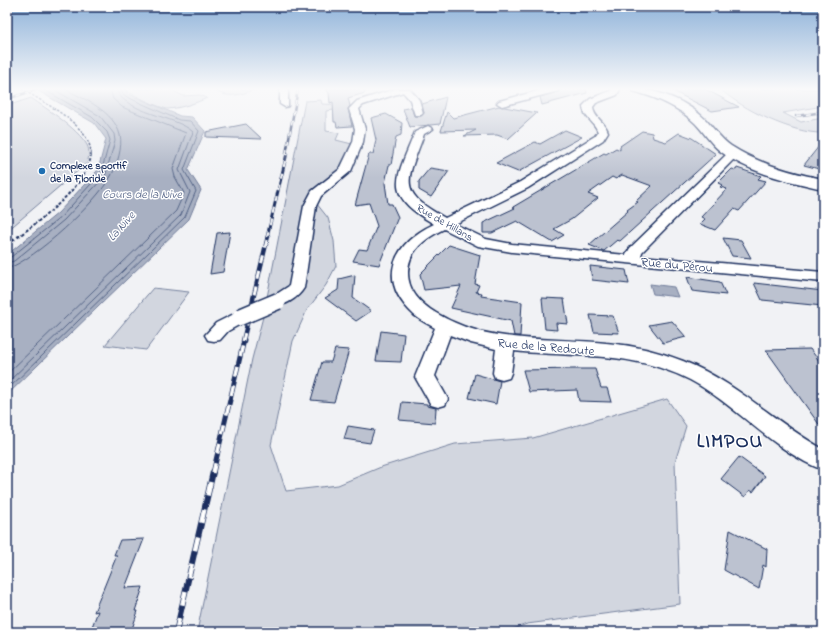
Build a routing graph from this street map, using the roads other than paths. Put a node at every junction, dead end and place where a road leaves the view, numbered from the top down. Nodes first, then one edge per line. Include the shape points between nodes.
1 (357, 119) edge
2 (594, 119) edge
3 (697, 119) edge
4 (428, 129) dead end
5 (736, 154) junction
6 (823, 184) edge
7 (444, 223) junction
8 (632, 260) junction
9 (823, 278) edge
10 (444, 327) junction
11 (214, 335) dead end
12 (506, 344) junction
13 (502, 372) dead end
14 (438, 399) dead end
15 (823, 460) edge

1 - 11 street, bridge via 360,129 358,142 345,172 316,194 310,206 296,288 278,301 222,327
2 - 7 street, Rue de la Redoute via 602,128 603,132 599,138 524,184
3 - 5 main road via 717,141
4 - 7 street, Rue de Hillans via 420,132 405,172 403,186 416,207
5 - 6 main road via 772,170
5 - 8 street, Rue du Pérou via 732,155 635,251
7 - 8 street, Rue de Hillans via 483,243
7 - 10 street, Rue de la Redoute via 415,240 404,254 400,265 402,286 408,297 417,308
8 - 9 street, Rue du Pérou
10 - 12 street, Rue de la Redoute via 461,334
10 - 14 street via 425,377
12 - 13 street
12 - 15 street, Rue de la Redoute via 633,353 677,367 725,390 777,432

